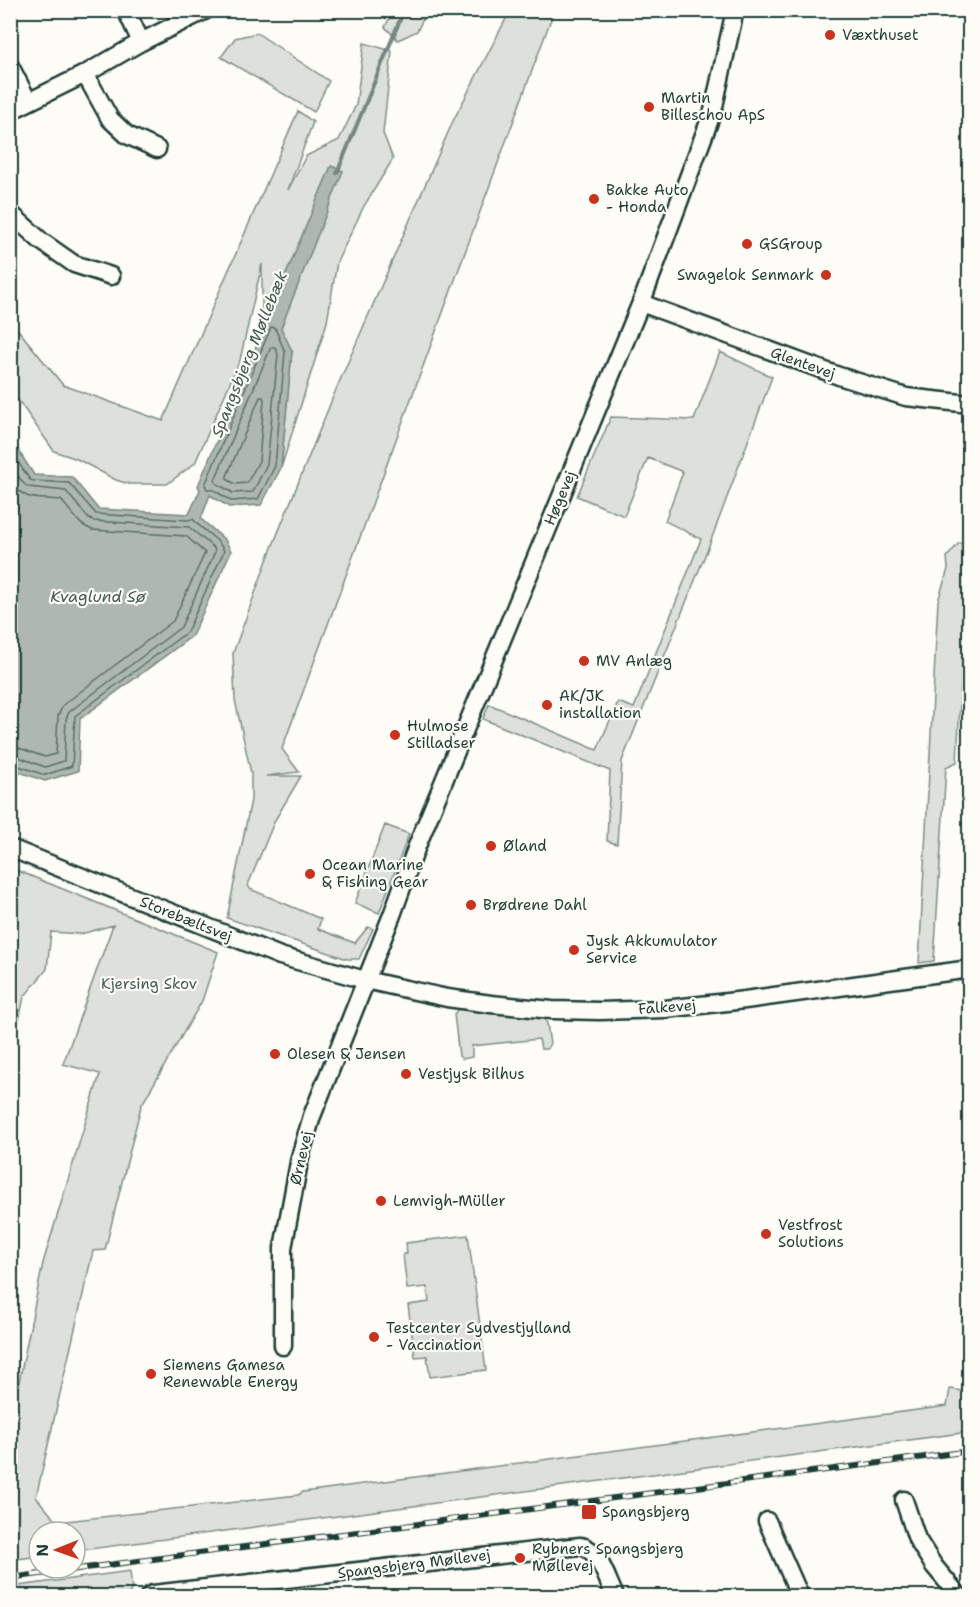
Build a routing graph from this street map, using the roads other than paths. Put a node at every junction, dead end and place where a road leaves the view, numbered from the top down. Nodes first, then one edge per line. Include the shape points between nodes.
1 (126, 10) edge
2 (206, 10) edge
3 (735, 10) edge
4 (141, 42) junction
5 (10, 66) edge
6 (85, 74) junction
7 (28, 101) junction
8 (10, 111) edge
9 (157, 148) dead end
10 (10, 213) edge
11 (111, 276) dead end
12 (641, 303) junction
13 (969, 404) edge
14 (10, 848) edge
15 (969, 969) edge
16 (365, 980) junction
17 (283, 1346) dead end
18 (904, 1500) dead end
19 (767, 1521) dead end
20 (148, 1596) edge
21 (615, 1596) edge
22 (800, 1596) edge
23 (959, 1596) edge

1 - 4 street
2 - 4 street
3 - 12 street, Høgevej via 713,111
4 - 6 street
5 - 7 street
6 - 7 street
6 - 9 street via 110,119 127,135
7 - 8 street
10 - 11 street via 74,264
12 - 13 street, Glentevej via 906,397
12 - 16 street, Høgevej
14 - 16 street, Storebæltsvej via 279,956
15 - 16 street, Falkevej via 711,1004 600,1011 482,1003
16 - 17 street, Ørnevej via 300,1157 283,1248
18 - 23 street via 917,1539
19 - 22 street
20 - 21 street, Spangsbjerg Møllevej via 580,1546 595,1554

